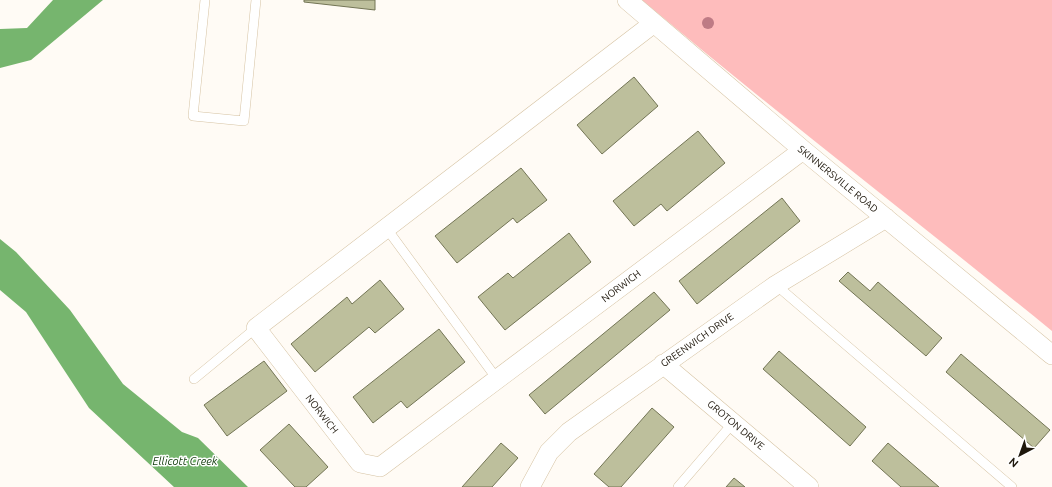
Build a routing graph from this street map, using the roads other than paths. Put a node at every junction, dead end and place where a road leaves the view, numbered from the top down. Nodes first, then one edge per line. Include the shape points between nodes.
1 (205, 0) edge
2 (256, 0) edge
3 (627, 0) edge
4 (654, 22) junction
5 (803, 150) junction
6 (886, 218) junction
7 (387, 229) junction
8 (776, 285) junction
9 (256, 328) junction
10 (1052, 355) edge
11 (663, 364) junction
12 (194, 379) dead end
13 (497, 379) junction
14 (733, 423) junction
15 (530, 487) edge
16 (678, 487) edge
17 (809, 487) edge
18 (1012, 487) edge

1 - 2 lane via 194,116 244,121
3 - 4 street, SKINNERSVILLE ROAD
4 - 5 street, SKINNERSVILLE ROAD
4 - 7 street
5 - 6 street, SKINNERSVILLE ROAD
5 - 13 street, NORWICH
6 - 8 street, GREENWICH DRIVE
6 - 10 street, SKINNERSVILLE ROAD
7 - 9 street
7 - 13 lane
8 - 11 street, GREENWICH DRIVE
8 - 18 lane
9 - 12 lane
9 - 13 street, NORWICH via 360,463 380,467
11 - 14 street, GROTON DRIVE
11 - 15 street, GREENWICH DRIVE via 570,432 549,452
14 - 16 lane
14 - 17 street, GROTON DRIVE

